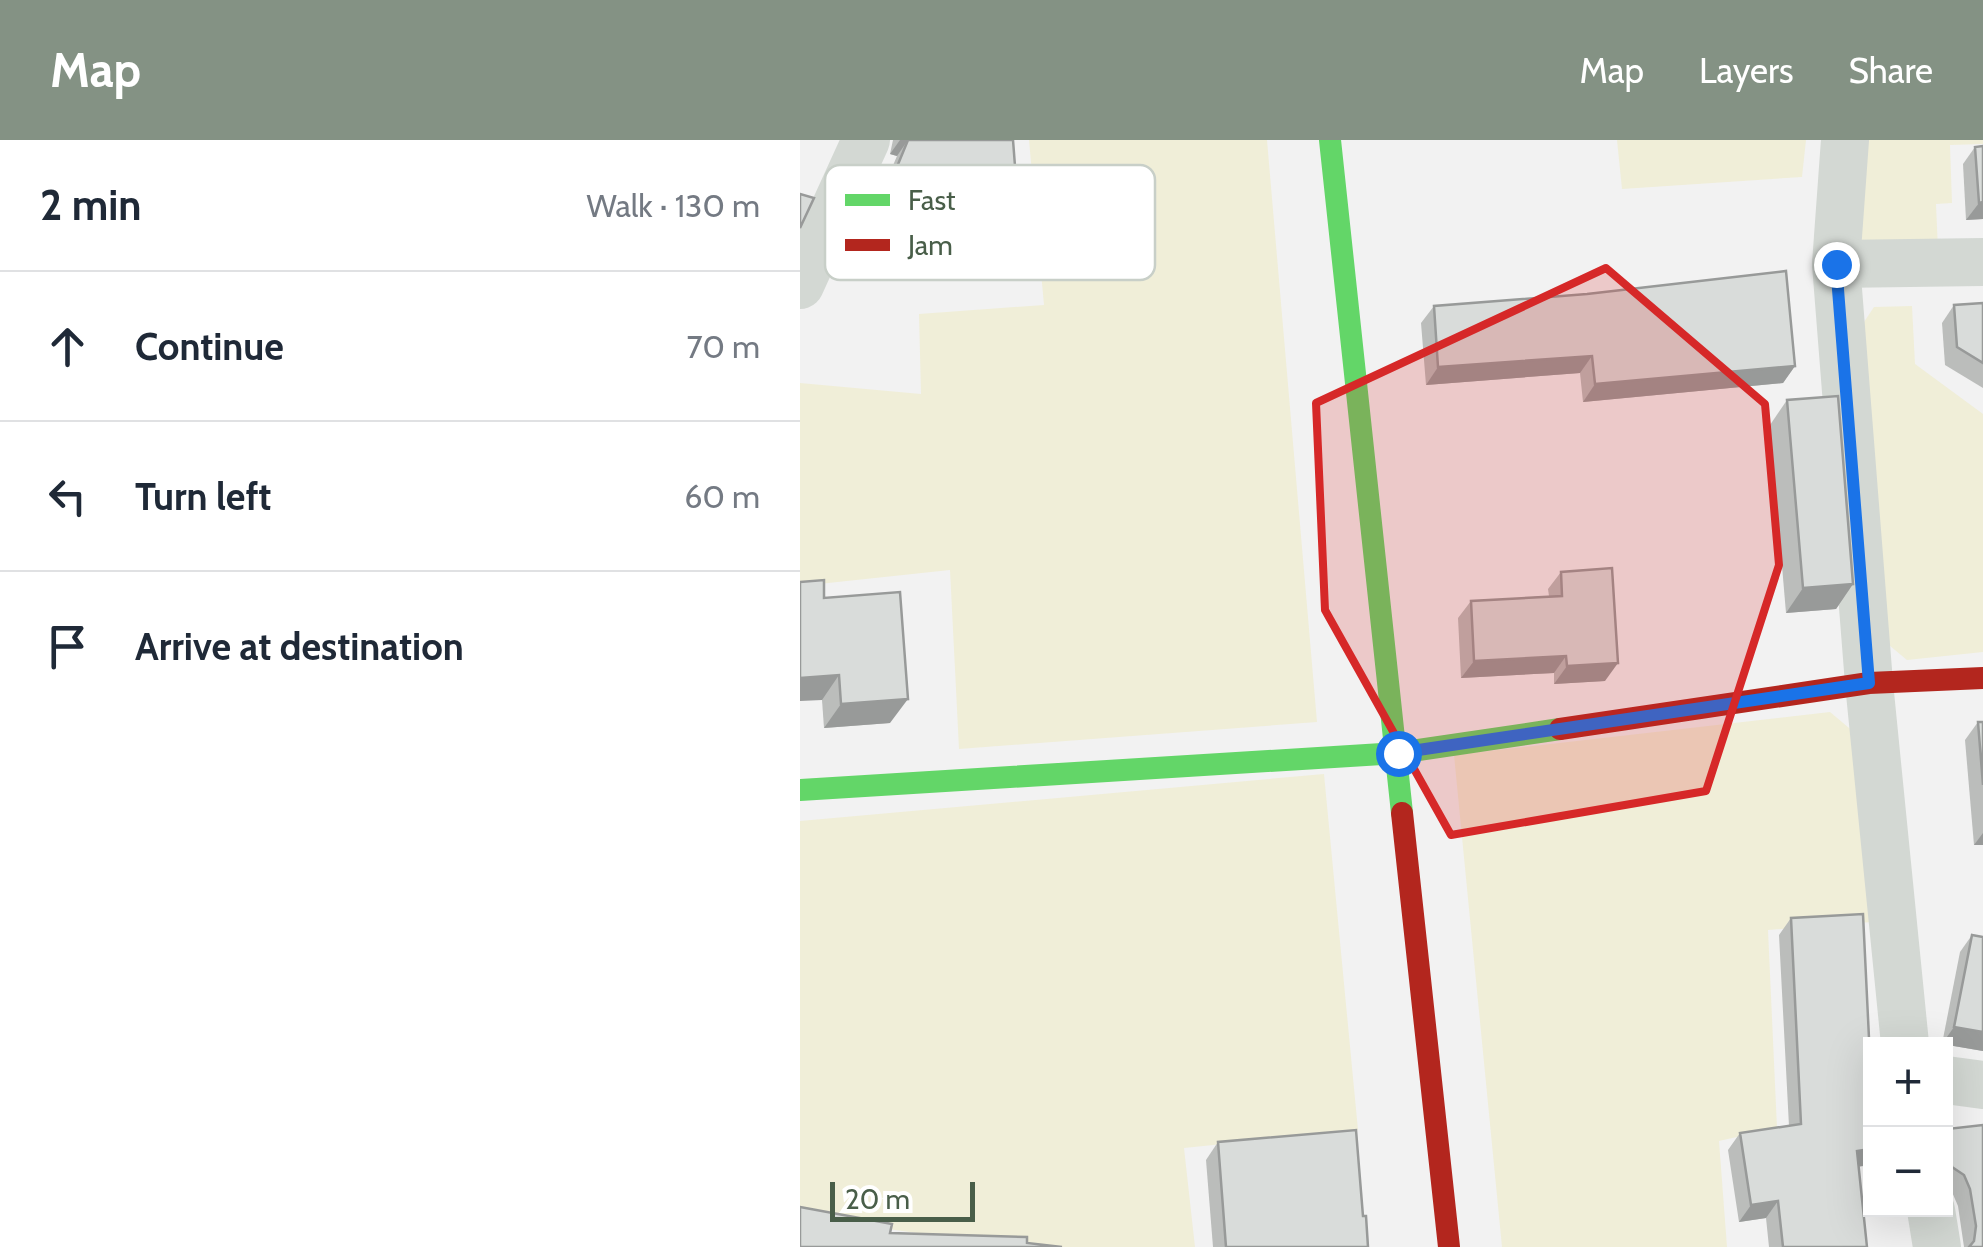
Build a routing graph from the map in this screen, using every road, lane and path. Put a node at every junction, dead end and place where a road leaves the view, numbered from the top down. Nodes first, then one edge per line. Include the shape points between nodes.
1 (866, 140) edge
2 (1330, 140) edge
3 (1845, 140) edge
4 (855, 165) edge
5 (825, 230) edge
6 (1983, 262) edge
7 (1836, 264) junction
8 (800, 285) edge
9 (1983, 678) edge
10 (1869, 683) junction
11 (1398, 753) junction
12 (800, 790) edge
13 (1904, 1037) edge
14 (1953, 1081) edge
15 (1983, 1085) edge
16 (1932, 1217) edge
17 (1449, 1247) edge
18 (1937, 1247) edge

1 - 4 street
2 - 11 street
3 - 7 street
5 - 8 street
6 - 7 street
7 - 10 street
9 - 10 street
10 - 11 street
10 - 13 street
11 - 12 street
11 - 17 street
14 - 15 street
16 - 18 street

